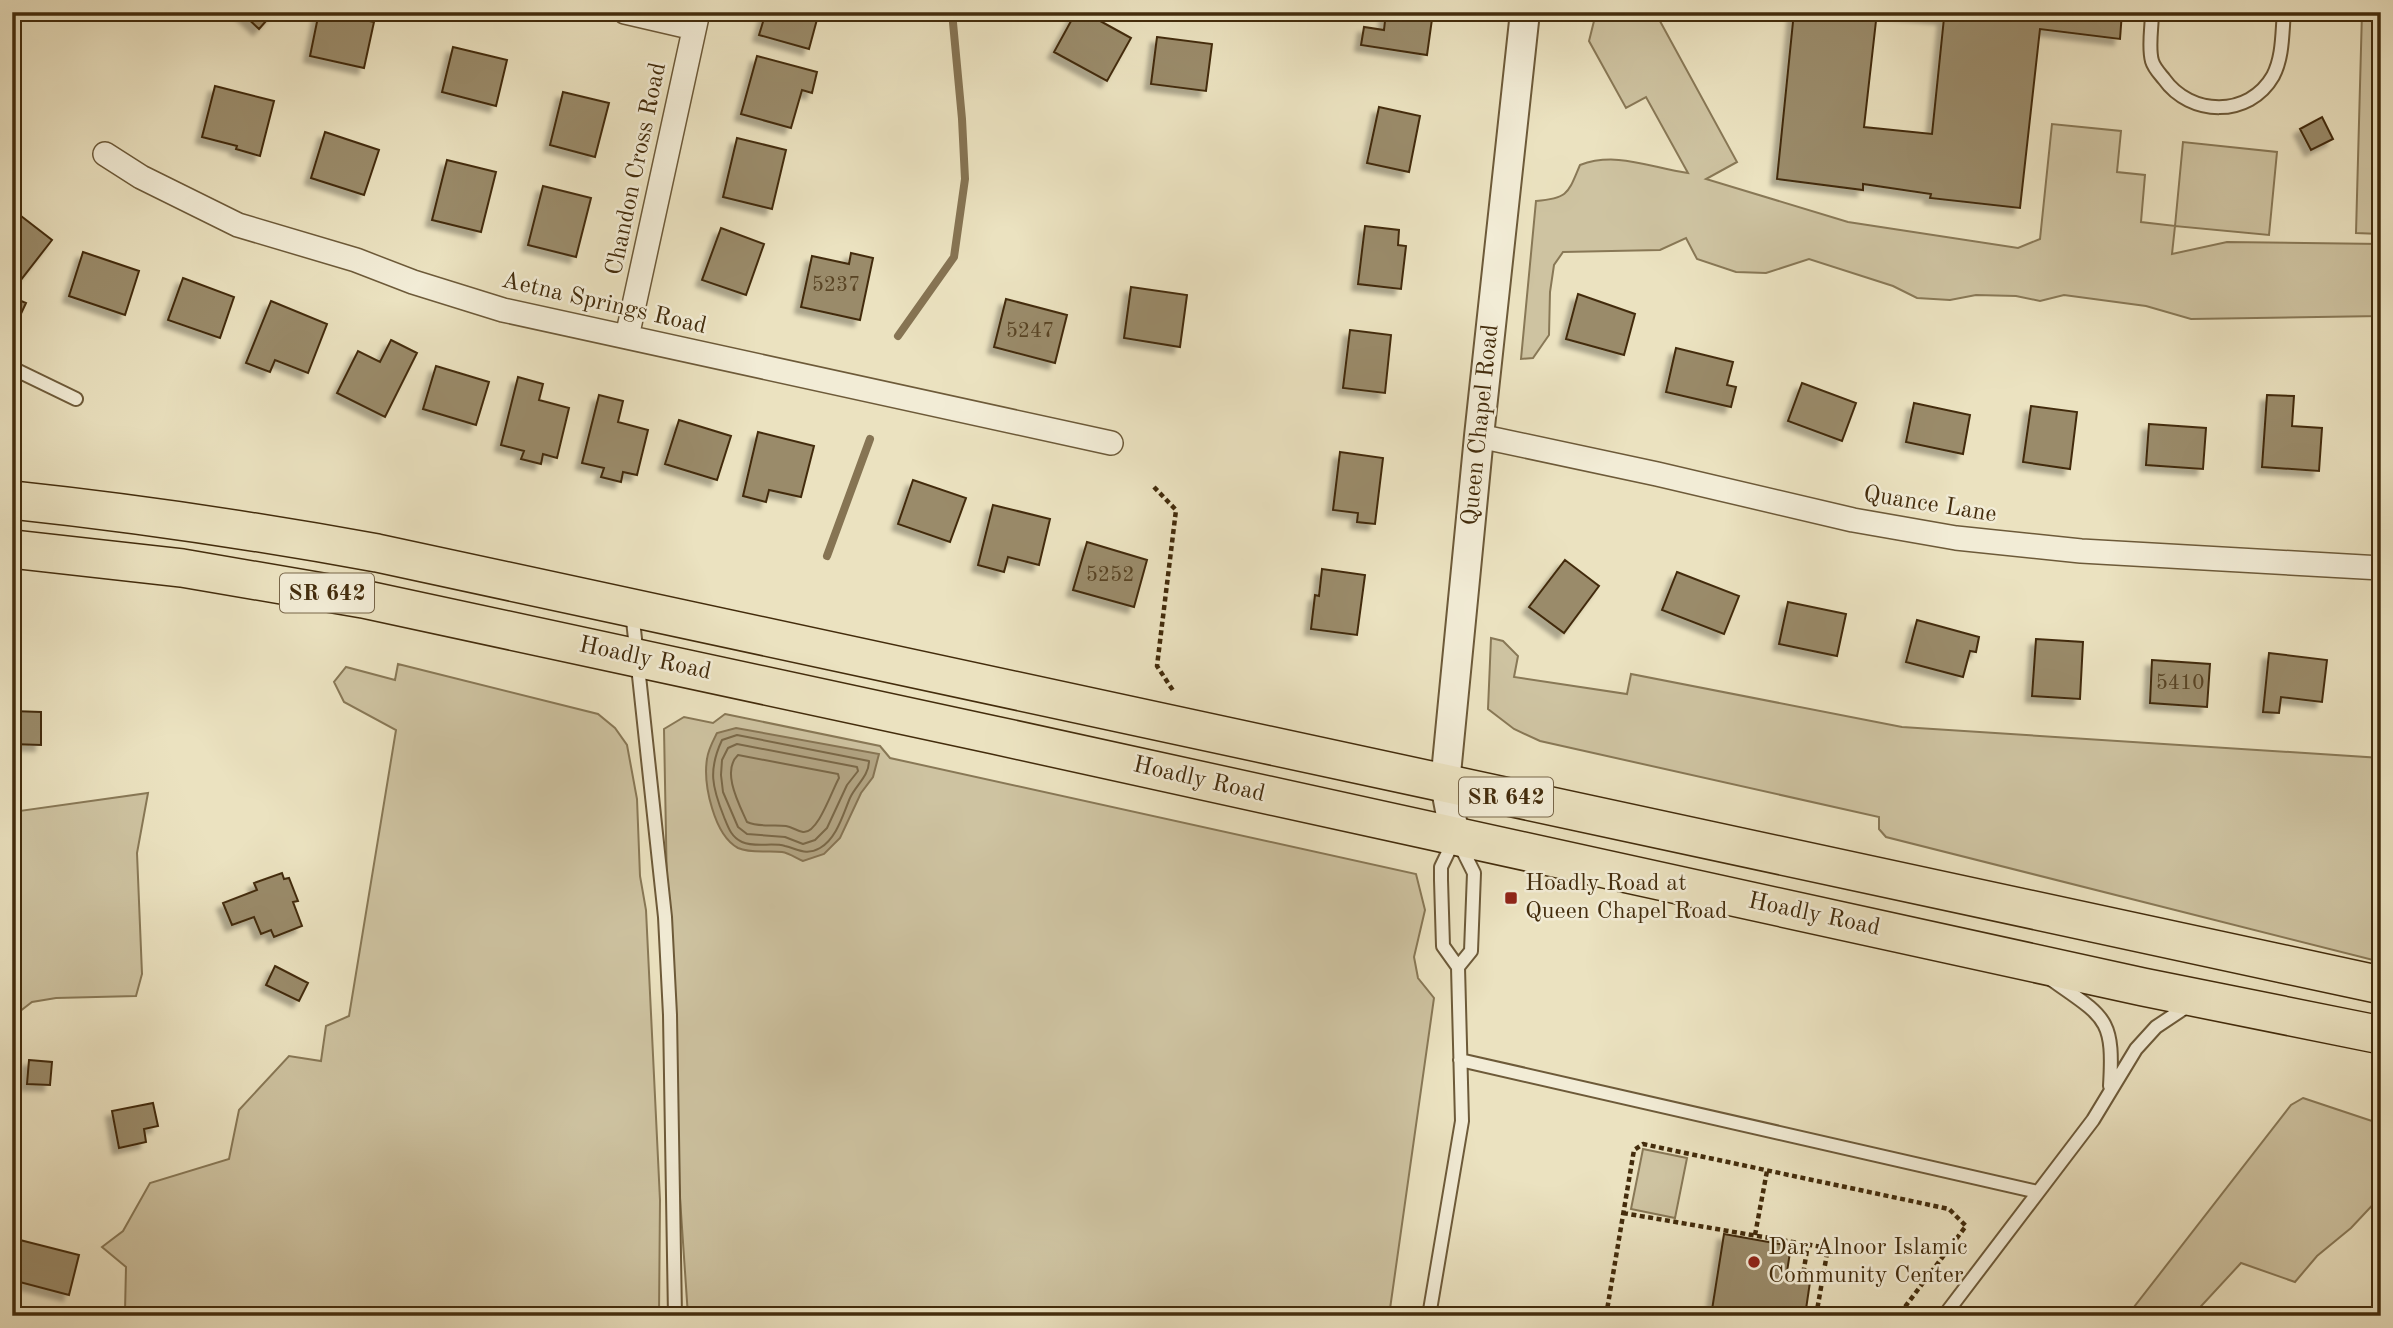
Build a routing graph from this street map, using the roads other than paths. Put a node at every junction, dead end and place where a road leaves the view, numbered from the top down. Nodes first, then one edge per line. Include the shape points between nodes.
1 (625, 12) edge
2 (1525, 12) edge
3 (2152, 12) edge
4 (2284, 12) edge
5 (696, 20) edge
6 (106, 153) dead end
7 (627, 337) junction
8 (12, 368) edge
9 (76, 400) dead end
10 (1479, 436) junction
11 (1111, 443) dead end
12 (12, 500) edge
13 (12, 548) edge
14 (2381, 568) edge
15 (632, 607) junction
16 (638, 658) junction
17 (1445, 783) junction
18 (1455, 837) junction
19 (2024, 961) junction
20 (1458, 967) junction
21 (2381, 985) edge
22 (2200, 998) junction
23 (2381, 1035) edge
24 (1460, 1060) junction
25 (2110, 1090) junction
26 (2038, 1192) junction
27 (676, 1316) edge
28 (1429, 1316) edge
29 (1944, 1316) edge

1 - 5 street
2 - 10 street, Queen Chapel Road
3 - 4 lane via 2151,60 2169,87 2188,102 2226,108 2259,93 2272,78 2280,59
5 - 7 street, Chandon Cross Road
6 - 7 street, Aetna Springs Road via 141,177 238,225 503,310
7 - 11 street, Aetna Springs Road
8 - 9 lane
10 - 14 street, Quance Lane via 1853,520 1956,538 2081,551
10 - 17 street, Queen Chapel Road
12 - 15 main road, Hoadly Road / SR 642 via 263,532
13 - 16 main road, Hoadly Road / SR 642 via 182,568 363,599
15 - 16 lane
15 - 17 main road, Hoadly Road / SR 642
16 - 18 main road, Hoadly Road / SR 642
16 - 27 lane via 666,917
17 - 18 street, Queen Chapel Road
17 - 21 main road, Hoadly Road / SR 642
18 - 19 main road, Hoadly Road / SR 642
18 - 20 lane via 1441,867 1443,946
18 - 20 lane via 1474,873 1471,950
19 - 22 main road, Hoadly Road / SR 642
19 - 25 lane via 2102,1018 2110,1041
20 - 24 lane
22 - 23 main road, Hoadly Road / SR 642
22 - 25 lane via 2144,1039
24 - 26 lane
24 - 28 lane via 1462,1121
25 - 26 lane
26 - 29 lane

